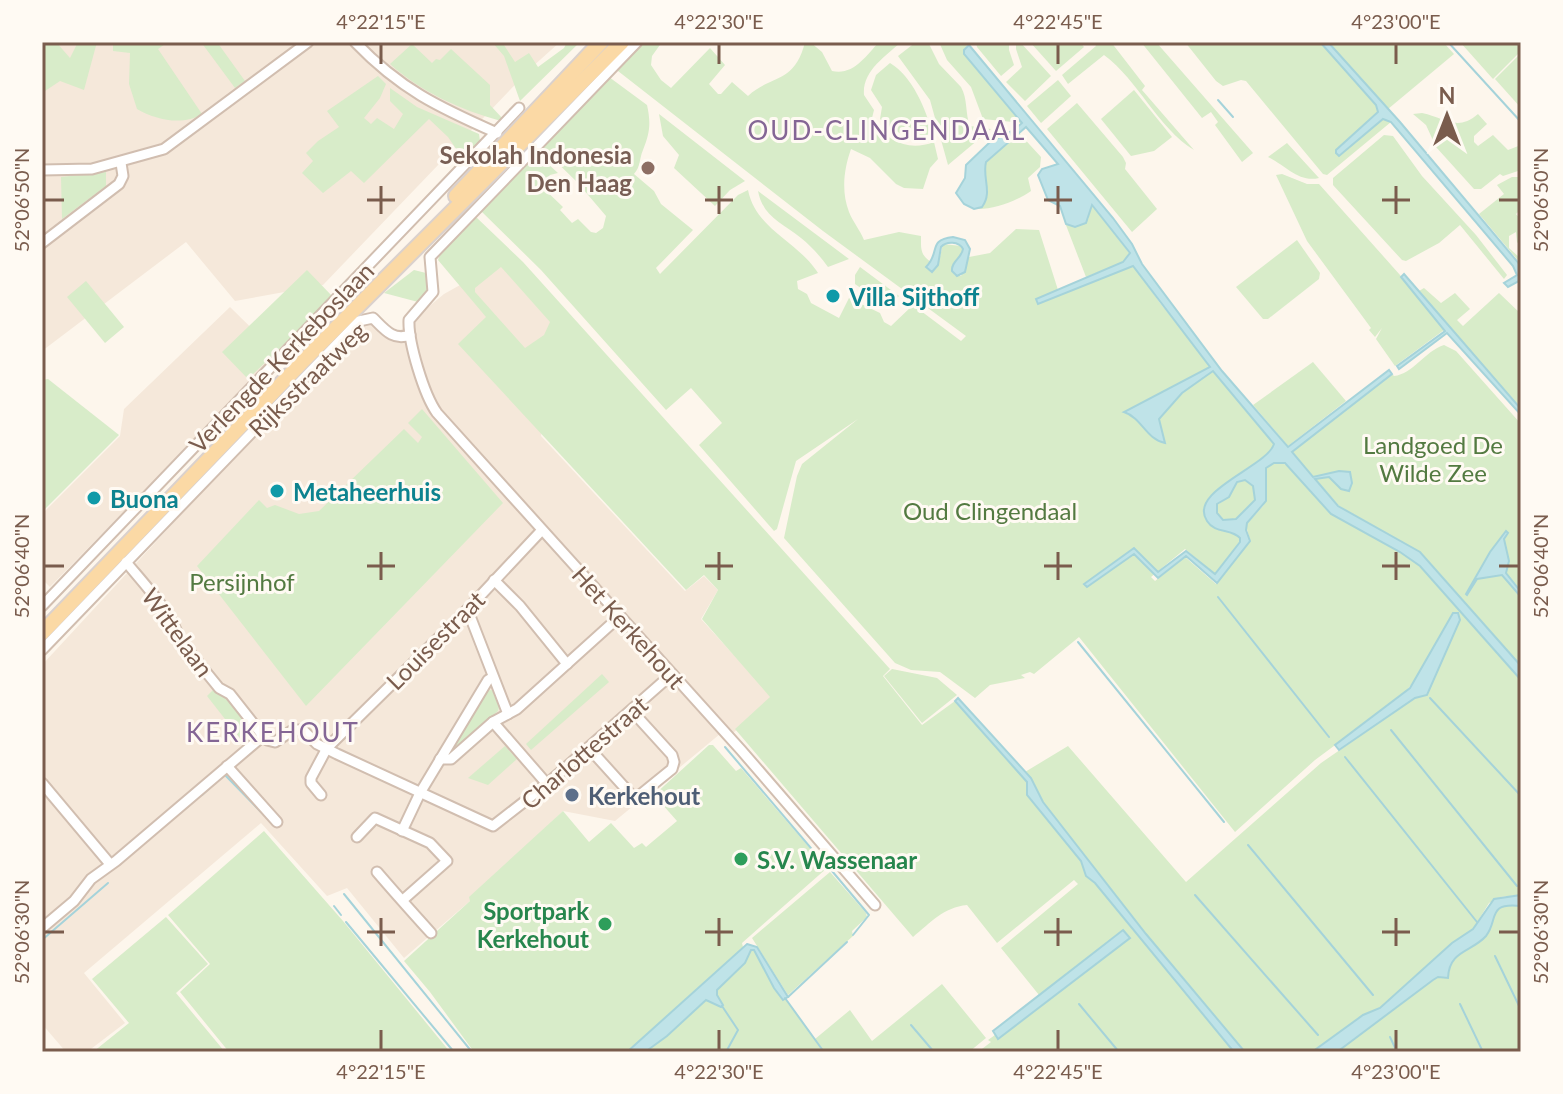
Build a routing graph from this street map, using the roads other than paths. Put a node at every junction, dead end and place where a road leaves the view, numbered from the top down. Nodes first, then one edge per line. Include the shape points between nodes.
1 (308, 42) edge
2 (355, 42) edge
3 (601, 42) edge
4 (622, 42) edge
5 (637, 42) edge
6 (519, 108) dead end
7 (497, 133) junction
8 (121, 163) junction
9 (42, 170) edge
10 (42, 243) edge
11 (410, 335) junction
12 (542, 530) junction
13 (126, 562) junction
14 (494, 580) junction
15 (42, 606) edge
16 (466, 611) junction
17 (619, 617) junction
18 (42, 621) edge
19 (42, 633) edge
20 (42, 650) edge
21 (567, 664) junction
22 (672, 674) junction
23 (493, 677) junction
24 (632, 711) junction
25 (508, 714) junction
26 (493, 722) junction
27 (263, 736) junction
28 (327, 748) junction
29 (589, 748) junction
30 (440, 759) junction
31 (227, 766) junction
32 (42, 783) edge
33 (547, 784) junction
34 (420, 793) junction
35 (321, 795) dead end
36 (277, 822) dead end
37 (402, 831) junction
38 (357, 837) dead end
39 (110, 864) junction
40 (377, 872) dead end
41 (404, 899) junction
42 (875, 905) dead end
43 (42, 928) edge
44 (431, 933) dead end

1 - 8 street via 164,149
2 - 7 street via 401,85
3 - 18 main road, Rijksstraatweg
4 - 19 main road, Rijksstraatweg via 303,361
5 - 11 street via 430,257 433,292 411,315
6 - 7 street, Verlengde Kerkeboslaan
7 - 15 street, Verlengde Kerkeboslaan
8 - 9 street
8 - 10 street via 119,184
11 - 12 street, Het Kerkehout via 431,404
11 - 13 street, Rijksstraatweg via 391,336 373,318 359,321
12 - 14 street, Louisestraat
12 - 17 street, Het Kerkehout
13 - 20 street, Rijksstraatweg
13 - 27 street, Wittelaan via 180,640
14 - 16 street, Louisestraat
14 - 21 street
16 - 23 street
16 - 28 street, Louisestraat
17 - 21 street
17 - 22 street, Het Kerkehout
21 - 25 street
22 - 24 street, Charlottestraat
22 - 42 street, Het Kerkehout
23 - 25 street
23 - 30 street
24 - 29 street, Charlottestraat
24 - 29 street via 672,755 672,769 635,799
25 - 26 street
26 - 30 street via 451,759
26 - 33 street
27 - 28 street via 275,742 303,730
27 - 31 street
28 - 34 street
28 - 35 street via 311,778
29 - 33 street, Charlottestraat
30 - 34 street
31 - 36 street
31 - 39 street
32 - 39 street
33 - 34 street, Charlottestraat via 493,826
34 - 37 street
37 - 38 street via 375,818
37 - 41 street via 430,843 447,861
39 - 43 street
40 - 41 street
41 - 44 street

